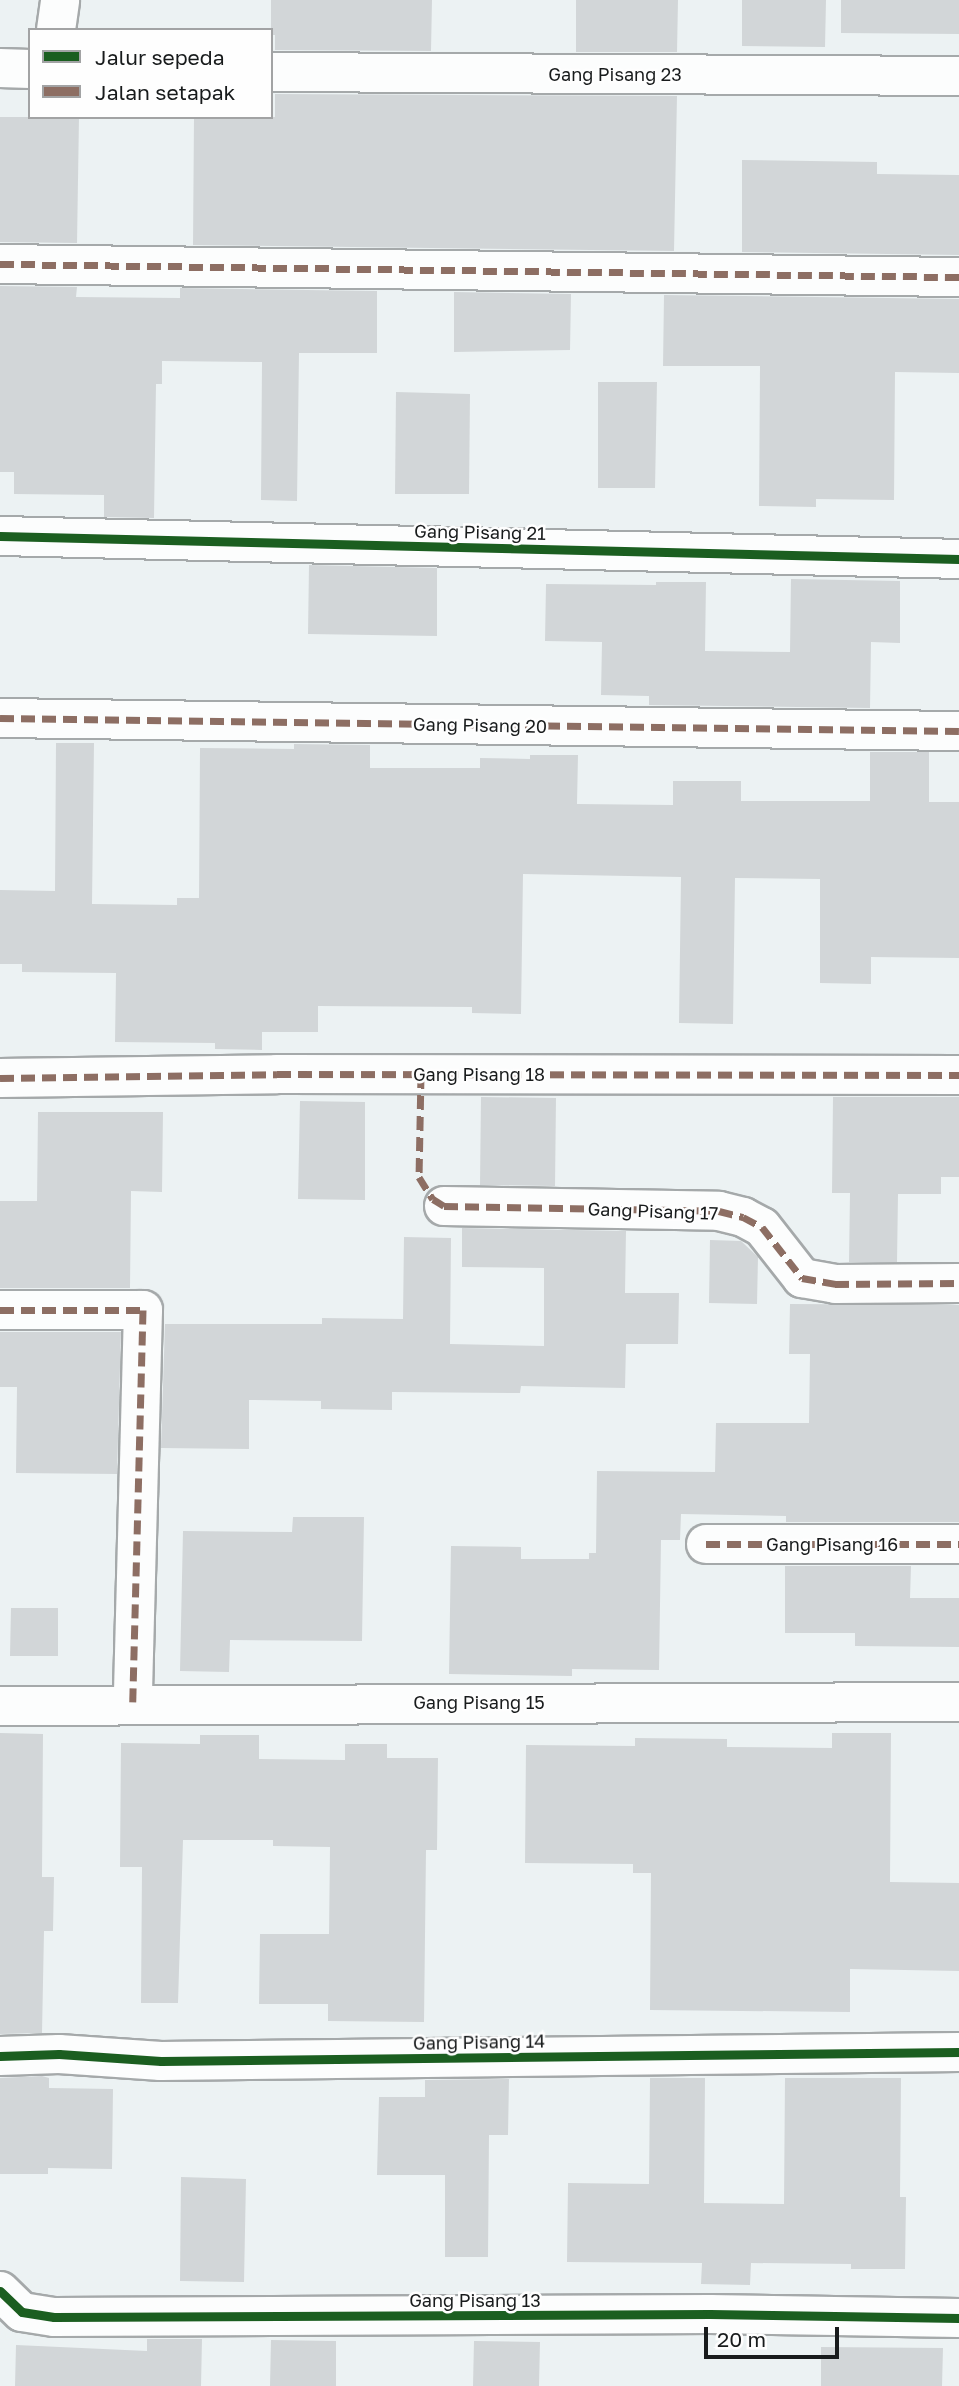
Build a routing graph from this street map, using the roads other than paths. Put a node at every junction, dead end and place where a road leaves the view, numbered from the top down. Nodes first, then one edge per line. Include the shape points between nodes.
1 (60, 0) edge
2 (56, 28) edge
3 (0, 68) edge
4 (28, 69) edge
5 (273, 72) edge
6 (959, 76) edge
7 (0, 264) edge
8 (959, 277) edge
9 (0, 536) edge
10 (959, 559) edge
11 (0, 718) edge
12 (959, 731) edge
13 (959, 1075) edge
14 (0, 1079) edge
15 (444, 1206) dead end
16 (959, 1283) edge
17 (0, 1310) edge
18 (706, 1544) dead end
19 (959, 1544) edge
20 (959, 1702) edge
21 (133, 1703) junction
22 (0, 1706) edge
23 (959, 2052) edge
24 (0, 2056) edge
25 (0, 2291) edge
26 (959, 2318) edge

1 - 2 street
3 - 4 street
5 - 6 street, Gang Pisang 23
7 - 8 street
9 - 10 street, Gang Pisang 21
11 - 12 street, Gang Pisang 20
13 - 14 street, Gang Pisang 18 via 277,1074
15 - 16 street, Gang Pisang 17 via 719,1211 762,1227 802,1278 835,1284
17 - 21 street via 143,1310
18 - 19 street, Gang Pisang 16
20 - 21 street, Gang Pisang 15
21 - 22 street, Gang Pisang 15
23 - 24 street, Gang Pisang 14 via 161,2061 59,2054
25 - 26 street, Gang Pisang 13 via 22,2312 54,2317 710,2314

